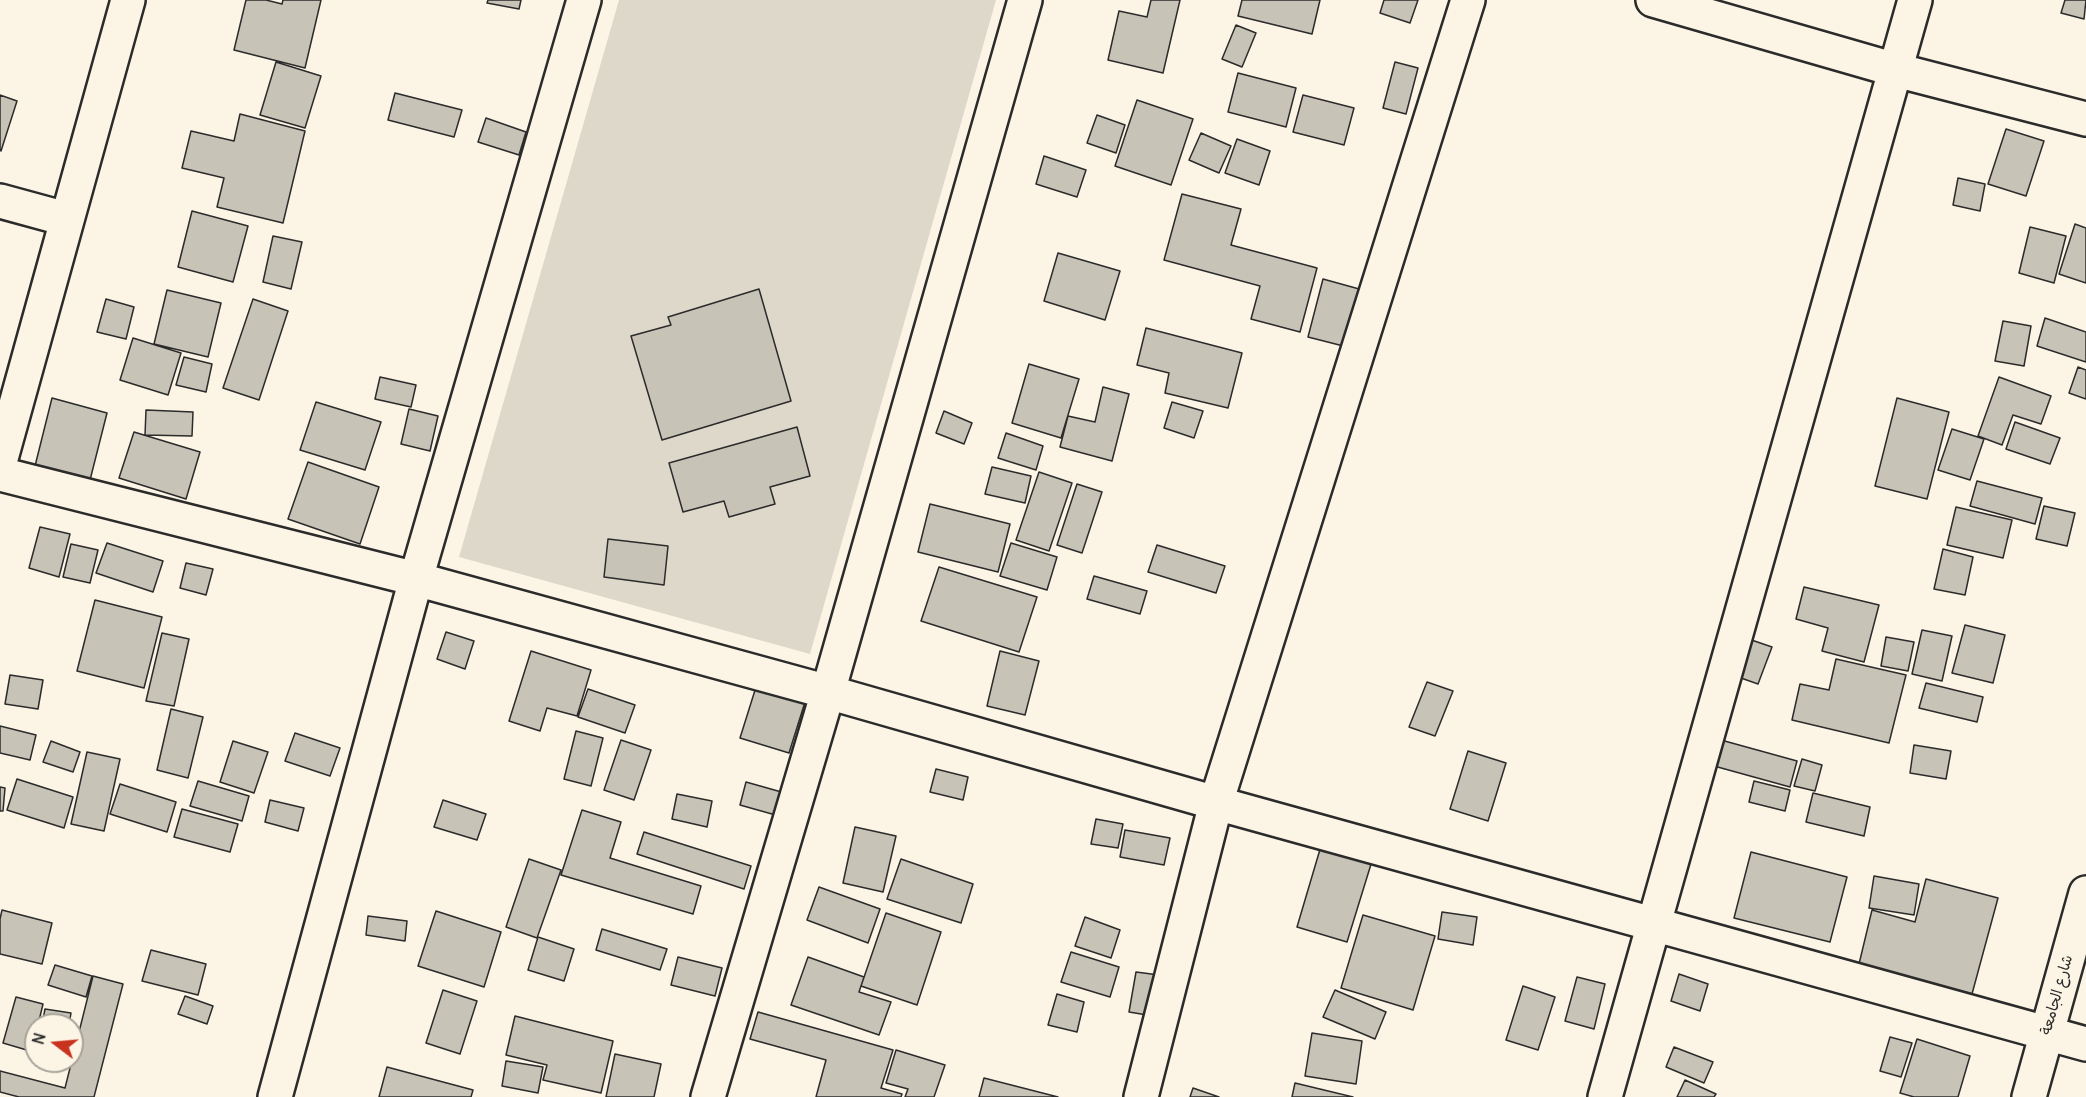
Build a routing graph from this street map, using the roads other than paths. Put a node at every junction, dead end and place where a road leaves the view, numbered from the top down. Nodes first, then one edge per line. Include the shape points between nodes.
1 (128, 0) edge
2 (584, 0) edge
3 (1025, 0) edge
4 (1468, 0) edge
5 (1653, 0) edge
6 (1915, 0) edge
7 (1896, 70) junction
8 (2086, 119) edge
9 (0, 201) edge
10 (66, 219) junction
11 (0, 462) edge
12 (0, 474) edge
13 (416, 579) junction
14 (828, 692) junction
15 (1216, 803) junction
16 (2086, 893) edge
17 (1653, 925) junction
18 (2047, 1033) junction
19 (2086, 1044) edge
20 (275, 1097) edge
21 (708, 1097) edge
22 (1141, 1097) edge
23 (1605, 1097) edge
24 (2029, 1097) edge

1 - 10 street
2 - 13 street
3 - 14 street
4 - 15 street
5 - 7 street
6 - 7 street
7 - 8 street
7 - 17 street
9 - 10 street
10 - 11 street
12 - 13 street
13 - 14 street
13 - 20 street
14 - 15 street
14 - 21 street
15 - 17 street
15 - 22 street
16 - 18 street, شارع الجامعة
17 - 18 street
17 - 23 street
18 - 19 street
18 - 24 street, شارع الجامعة

